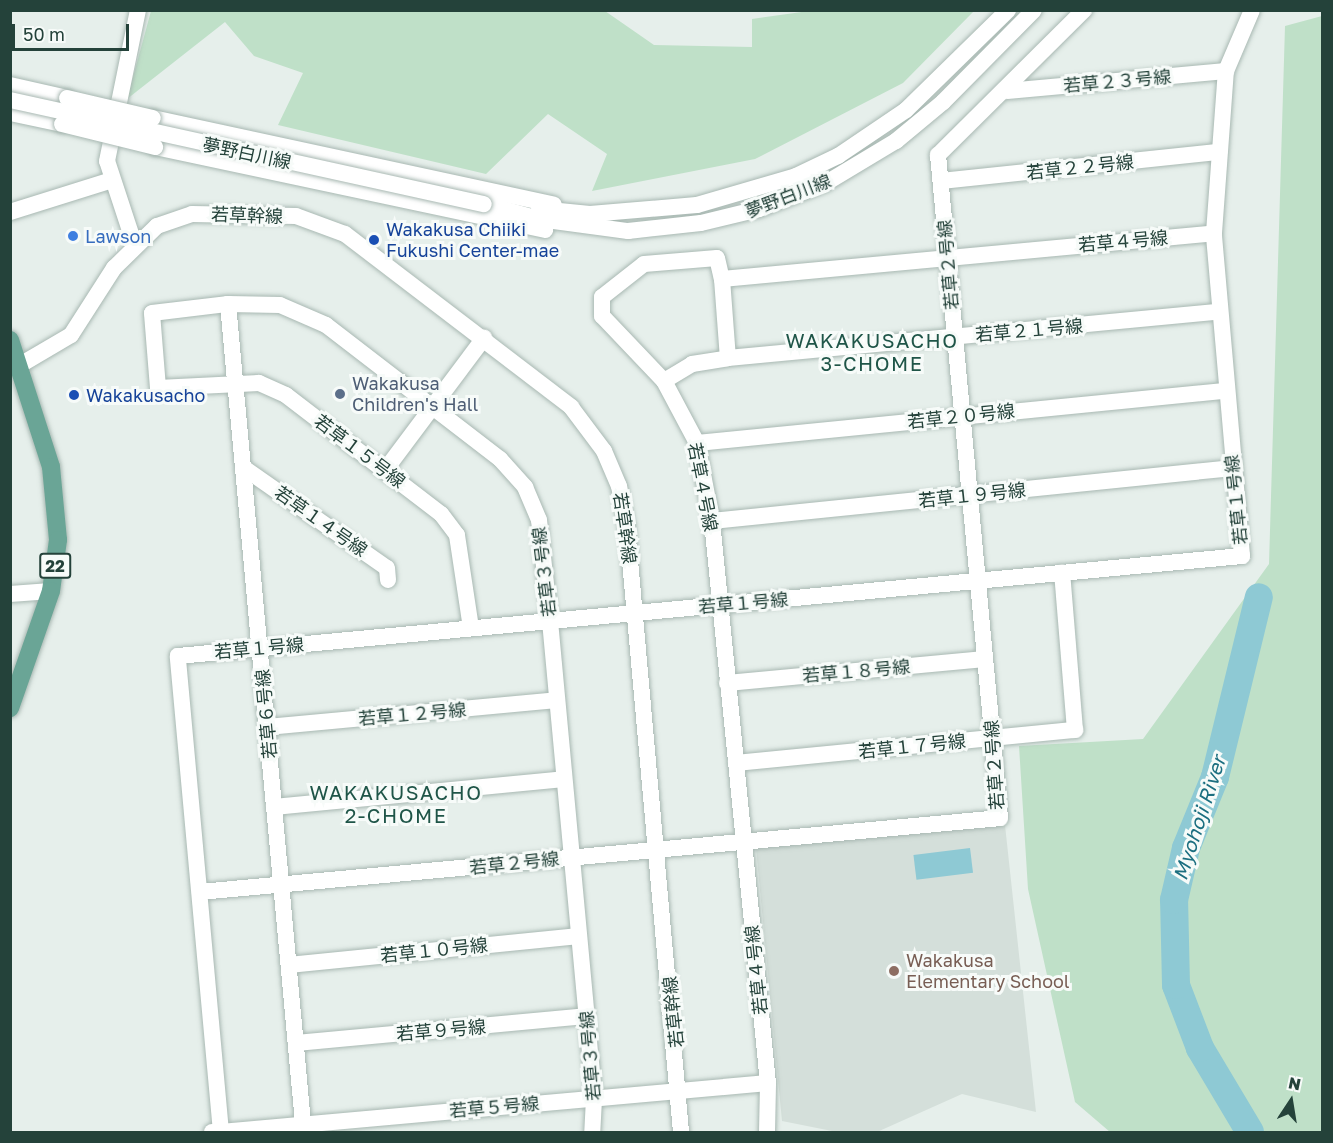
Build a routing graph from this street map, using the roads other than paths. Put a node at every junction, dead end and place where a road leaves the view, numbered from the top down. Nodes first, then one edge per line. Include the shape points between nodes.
1 (138, 10) edge
2 (1008, 10) edge
3 (1034, 10) edge
4 (1084, 10) edge
5 (1252, 10) edge
6 (1226, 71) junction
7 (10, 86) edge
8 (1007, 91) junction
9 (10, 100) edge
10 (10, 113) edge
11 (1219, 153) junction
12 (112, 180) junction
13 (940, 181) junction
14 (484, 204) junction
15 (10, 212) edge
16 (590, 214) junction
17 (600, 230) junction
18 (1214, 233) junction
19 (134, 243) junction
20 (948, 258) junction
21 (722, 279) junction
22 (228, 304) junction
23 (1220, 312) junction
24 (955, 336) junction
25 (484, 338) junction
26 (10, 340) edge
27 (728, 358) junction
28 (20, 365) junction
29 (664, 381) junction
30 (236, 382) junction
31 (158, 388) joint
32 (1224, 391) junction
33 (434, 408) junction
34 (962, 416) junction
35 (697, 443) junction
36 (244, 468) junction
37 (1233, 468) junction
38 (386, 469) junction
39 (970, 496) junction
40 (712, 520) junction
41 (1062, 573) junction
42 (388, 580) dead end
43 (978, 580) junction
44 (51, 591) junction
45 (10, 594) edge
46 (719, 605) junction
47 (635, 613) junction
48 (550, 621) junction
49 (471, 628) junction
50 (259, 648) junction
51 (986, 659) junction
52 (727, 683) junction
53 (557, 700) junction
54 (10, 708) edge
55 (267, 727) junction
56 (993, 738) junction
57 (736, 763) junction
58 (564, 779) junction
59 (274, 807) junction
60 (744, 843) junction
61 (657, 850) junction
62 (571, 857) junction
63 (282, 886) junction
64 (200, 892) junction
65 (579, 936) junction
66 (289, 965) junction
67 (586, 1016) junction
68 (296, 1043) junction
69 (768, 1083) junction
70 (680, 1092) junction
71 (594, 1099) junction
72 (303, 1124) junction
73 (216, 1132) edge
74 (592, 1132) edge
75 (681, 1132) edge
76 (767, 1132) edge

1 - 12 street via 107,161
2 - 16 street, 夢野白川線 via 906,110 817,166 764,188 697,205
3 - 17 street, 夢野白川線 via 943,102 896,141 826,183 710,221
4 - 8 street, 若草２号線
5 - 6 street, 若草１号線
6 - 8 street, 若草２３号線
6 - 11 street, 若草１号線
7 - 16 street, bridge
8 - 13 street, 若草２号線 via 938,155
9 - 14 street, 夢野白川線, bridge
10 - 17 street, bridge via 531,228
11 - 13 street, 若草２２号線
11 - 18 street, 若草１号線
12 - 15 street
12 - 19 street
13 - 20 street, 若草２号線
14 - 16 street, 夢野白川線
14 - 17 street, 夢野白川線
18 - 20 street, 若草４号線
18 - 23 street, 若草１号線
19 - 25 street, 若草幹線 via 157,226 192,214 296,216 345,234
19 - 28 street, 若草幹線 via 71,335
20 - 21 street, 若草４号線
20 - 24 street, 若草２号線
21 - 27 street
21 - 29 street, 若草４号線 via 717,258 644,264 602,297 602,316
22 - 30 street, 若草６号線
22 - 31 street, 若草３号線 via 152,313
22 - 33 street, 若草３号線 via 280,305 326,325
23 - 24 street, 若草２１号線
23 - 32 street, 若草１号線
24 - 27 street, 若草２１号線
24 - 34 street, 若草２号線
25 - 33 street
25 - 47 street, 若草幹線 via 571,407 604,451 623,504
26 - 28 main road, 22
27 - 29 street, 若草２１号線 via 692,364
28 - 44 main road, 22 via 51,467 58,540
29 - 35 street, 若草４号線
30 - 31 street, 若草１５号線
30 - 36 street, 若草６号線
30 - 38 street, 若草１５号線 via 259,383 286,395
32 - 34 street, 若草２０号線
32 - 37 street, 若草１号線
33 - 38 street
33 - 48 street, 若草３号線 via 500,459 525,487 539,520
34 - 35 street, 若草２０号線
34 - 39 street, 若草２号線
35 - 40 street, 若草４号線
36 - 42 street, 若草１４号線 via 387,568
36 - 50 street, 若草６号線
37 - 39 street, 若草１９号線
37 - 41 street, 若草１号線 via 1242,556
38 - 49 street, 若草１５号線 via 441,514 458,535
39 - 40 street, 若草１９号線
39 - 43 street, 若草２号線
40 - 46 street, 若草４号線
41 - 43 street, 若草１号線
41 - 56 street, 若草１７号線 via 1075,730
43 - 46 street, 若草１号線
43 - 51 street, 若草２号線
44 - 45 street
44 - 54 main road, 22
46 - 47 street, 若草１号線
46 - 52 street, 若草４号線
47 - 48 street, 若草１号線
47 - 61 street, 若草幹線
48 - 49 street, 若草１号線
48 - 53 street, 若草３号線
49 - 50 street, 若草１号線
50 - 55 street, 若草６号線
50 - 64 street, 若草１号線 via 178,656
51 - 52 street, 若草１８号線
51 - 56 street, 若草２号線
52 - 57 street, 若草４号線
53 - 55 street, 若草１２号線
53 - 58 street, 若草３号線
55 - 59 street, 若草６号線
56 - 57 street, 若草１７号線
56 - 60 street, 若草２号線 via 1000,818
57 - 60 street, 若草４号線
58 - 59 street
58 - 62 street, 若草３号線
59 - 63 street, 若草６号線
60 - 61 street, 若草２号線
60 - 69 street, 若草４号線
61 - 62 street, 若草２号線
61 - 70 street, 若草幹線
62 - 63 street, 若草２号線
62 - 65 street, 若草３号線
63 - 64 street, 若草２号線
63 - 66 street, 若草６号線
64 - 73 street, 若草１号線
65 - 66 street, 若草１０号線
65 - 67 street, 若草３号線
66 - 68 street, 若草６号線
67 - 68 street, 若草９号線
67 - 71 street, 若草３号線
68 - 72 street, 若草６号線
69 - 70 street, 若草５号線
69 - 76 street, 若草４号線
70 - 71 street, 若草５号線
70 - 75 street, 若草幹線
71 - 72 street, 若草５号線
71 - 74 street, 若草３号線
72 - 73 street, 若草５号線

